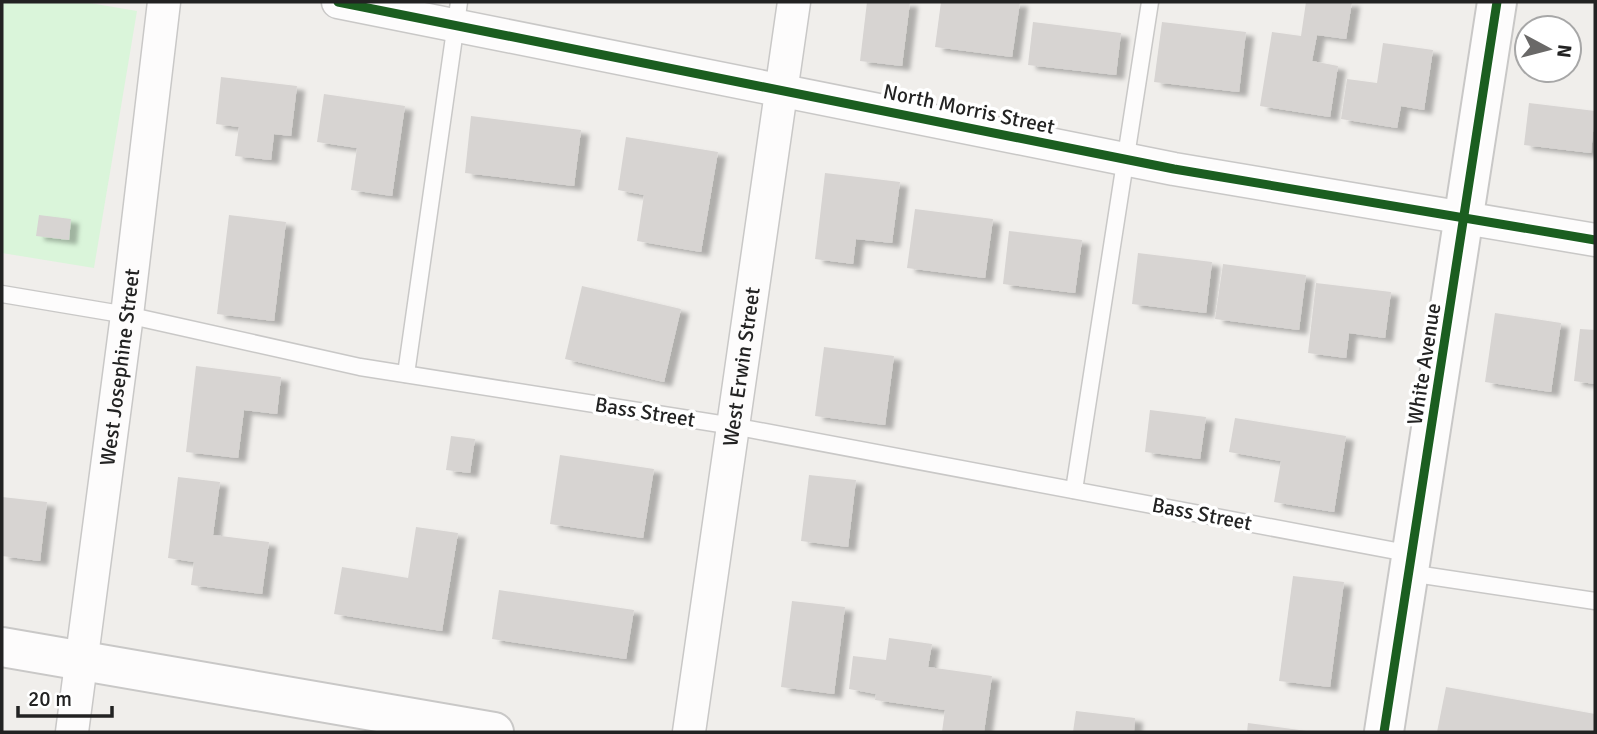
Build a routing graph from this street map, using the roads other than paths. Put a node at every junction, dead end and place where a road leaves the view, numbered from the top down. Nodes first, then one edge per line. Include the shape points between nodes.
1 (164, 2) edge
2 (338, 2) edge
3 (794, 2) edge
4 (1150, 2) edge
5 (1497, 2) edge
6 (457, 13) edge
7 (781, 88) junction
8 (1125, 159) junction
9 (1464, 219) junction
10 (1595, 240) edge
11 (2, 294) edge
12 (127, 315) junction
13 (406, 374) junction
14 (733, 426) junction
15 (1074, 490) junction
16 (1410, 563) junction
17 (1595, 601) edge
18 (2, 647) edge
19 (82, 662) junction
20 (72, 732) edge
21 (494, 732) edge
22 (689, 732) edge
23 (1384, 732) edge

1 - 12 street, West Josephine Street
2 - 6 street, North Morris Street
3 - 7 street, West Erwin Street
4 - 8 lane
5 - 9 street, White Avenue
6 - 7 street, North Morris Street
6 - 13 lane
7 - 8 street, North Morris Street
7 - 14 street, West Erwin Street
8 - 9 street, North Morris Street
8 - 15 lane
9 - 10 street, North Morris Street
9 - 16 street, White Avenue
11 - 12 lane, Bass Street
12 - 13 lane, Bass Street
12 - 19 street, West Josephine Street
13 - 14 lane, Bass Street
14 - 15 lane, Bass Street
14 - 22 street, West Erwin Street
15 - 16 lane, Bass Street
16 - 17 lane, Bass Street
16 - 23 street, White Avenue
18 - 19 street
19 - 20 street, West Josephine Street
19 - 21 street

